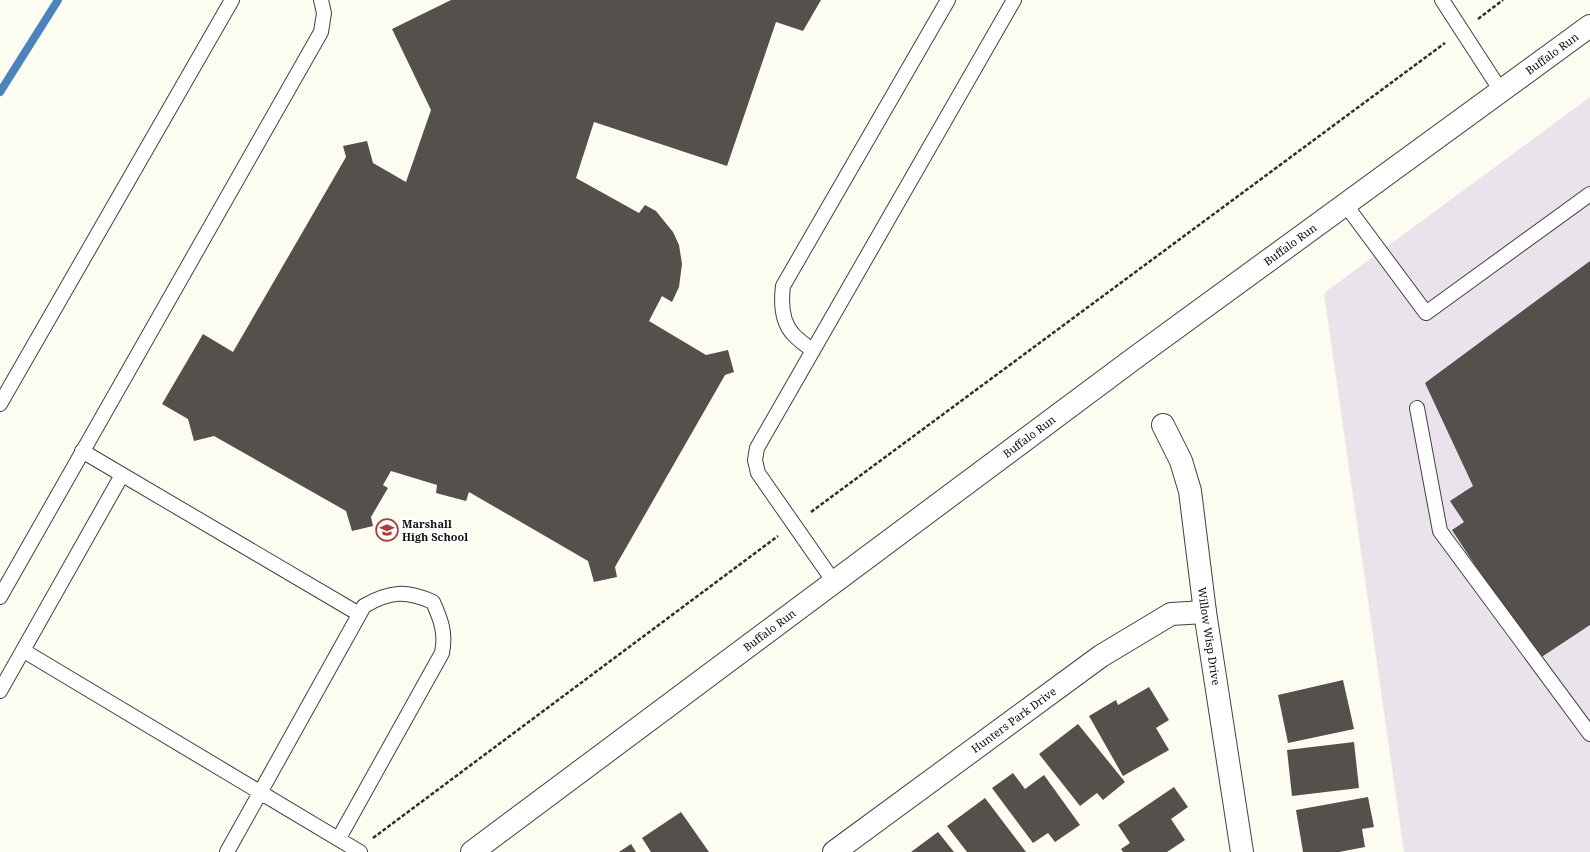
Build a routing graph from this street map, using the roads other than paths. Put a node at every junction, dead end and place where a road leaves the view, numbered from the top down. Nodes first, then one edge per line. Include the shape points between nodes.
1 (232, 0) edge
2 (321, 0) edge
3 (948, 0) edge
4 (1014, 0) edge
5 (1442, 0) edge
6 (1590, 26) edge
7 (1501, 91) junction
8 (1590, 194) edge
9 (1345, 204) junction
10 (813, 351) junction
11 (0, 404) edge
12 (1417, 408) dead end
13 (1163, 425) dead end
14 (82, 451) junction
15 (122, 475) junction
16 (834, 582) junction
17 (0, 597) edge
18 (1205, 612) junction
19 (359, 614) junction
20 (24, 651) junction
21 (0, 691) edge
22 (1590, 734) edge
23 (261, 791) junction
24 (339, 838) junction
25 (359, 851) edge
26 (227, 852) edge
27 (472, 852) edge
28 (834, 852) edge
29 (1242, 852) edge

1 - 11 lane
2 - 14 lane via 324,13 321,32
3 - 10 lane via 783,286 781,304 786,322 792,334
4 - 10 lane
5 - 7 lane
6 - 7 street, Buffalo Run
7 - 9 street, Buffalo Run
8 - 9 lane via 1426,313
9 - 16 street, Buffalo Run
10 - 16 lane via 757,448 755,460 758,473
12 - 22 lane via 1440,531
13 - 18 street, Willow Wisp Drive via 1181,461 1190,491
14 - 15 lane
14 - 17 lane
15 - 19 lane
15 - 20 lane
16 - 27 street, Buffalo Run
18 - 28 street, Hunters Park Drive via 1172,614 1101,656
18 - 29 street, Willow Wisp Drive
19 - 23 lane
19 - 24 lane via 364,606 380,597 396,593 418,595 433,602 441,620 445,640 442,653
20 - 21 lane
20 - 23 lane
23 - 24 lane
23 - 26 lane
24 - 25 lane

